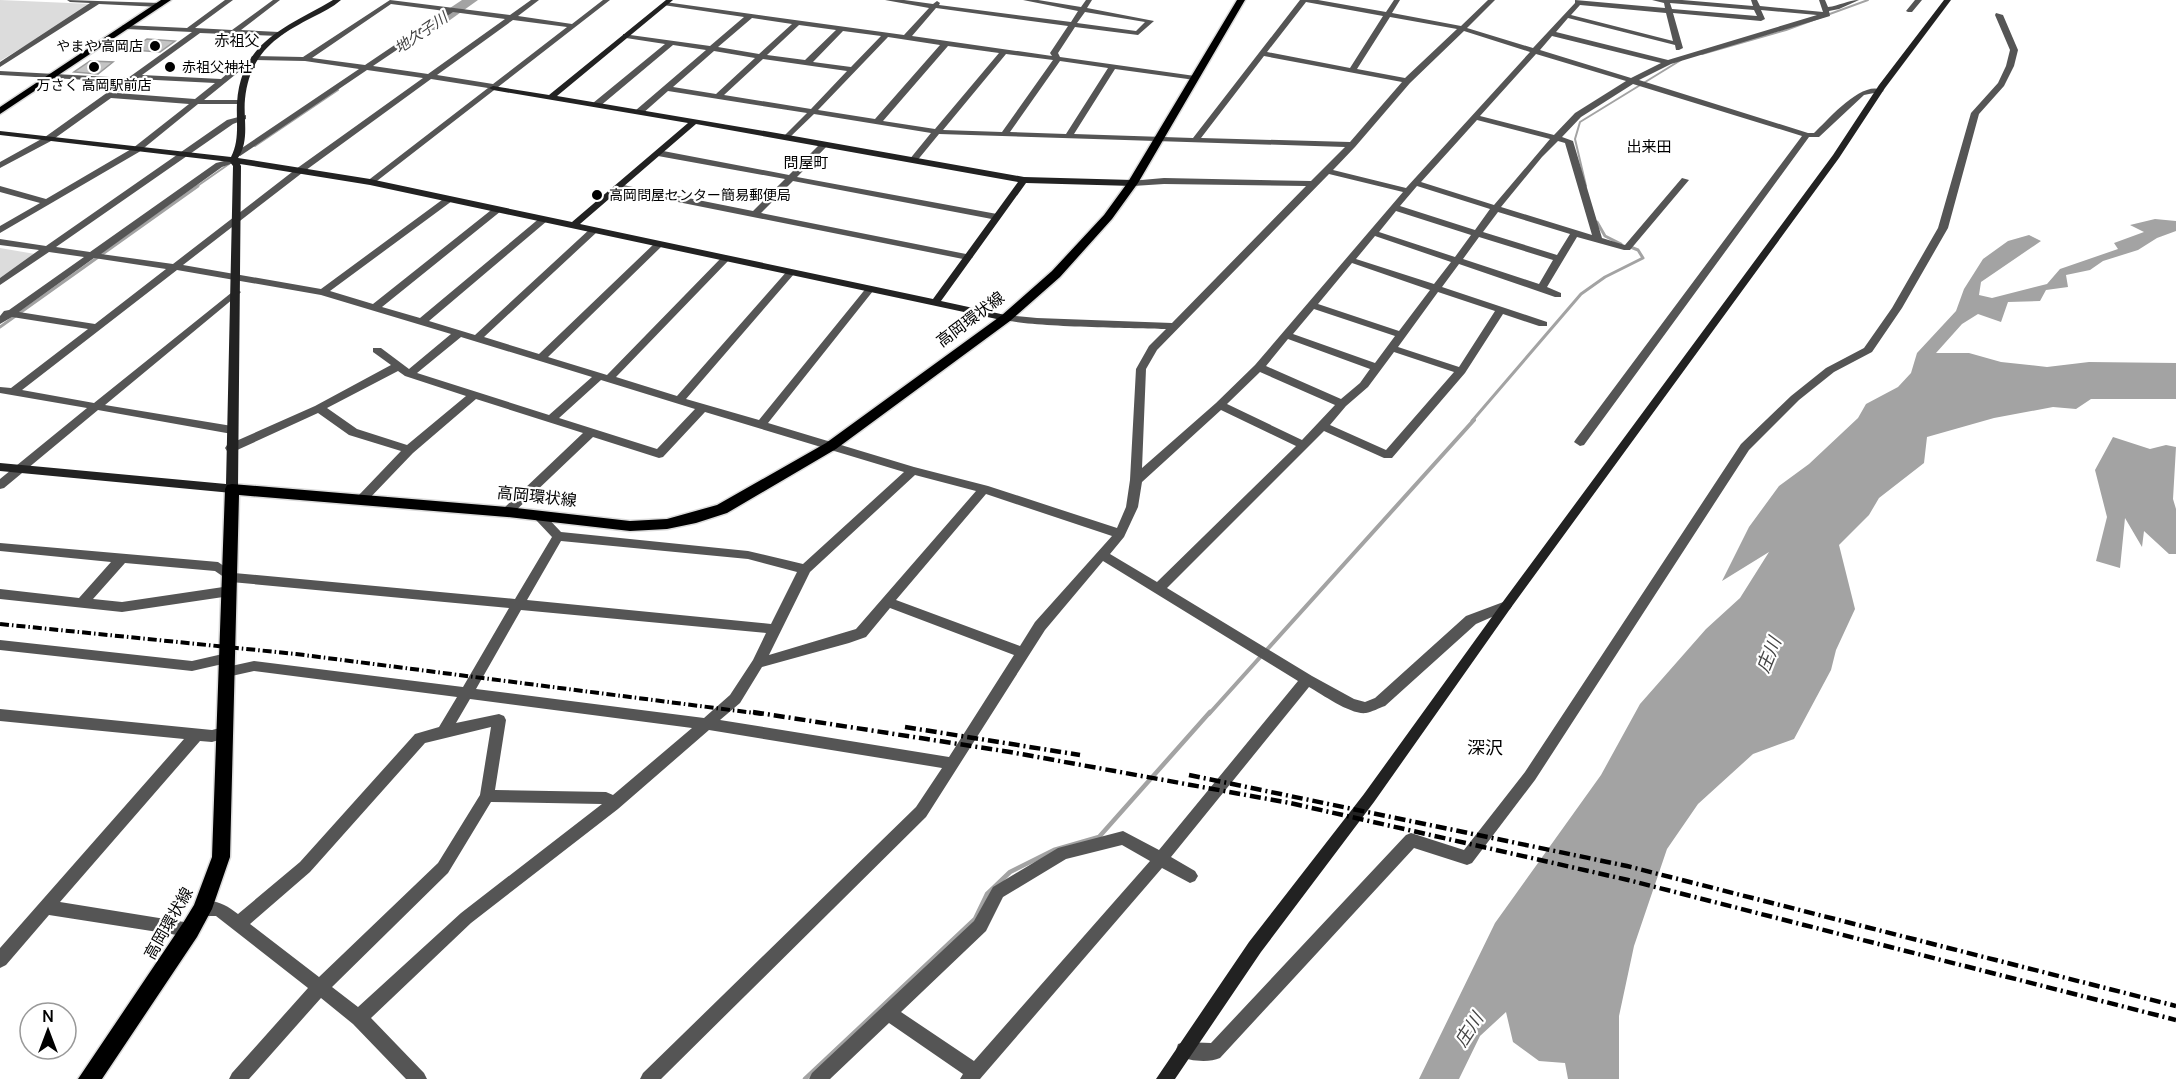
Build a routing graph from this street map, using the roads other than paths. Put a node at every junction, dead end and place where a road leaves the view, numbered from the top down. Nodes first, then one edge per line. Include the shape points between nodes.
1 (69, 0) edge
2 (230, 0) edge
3 (277, 0) edge
4 (338, 0) edge
5 (536, 0) edge
6 (607, 0) edge
7 (888, 0) edge
8 (1026, 0) edge
9 (1089, 0) edge
10 (1241, 0) edge
11 (1305, 0) edge
12 (1397, 0) edge
13 (1492, 0) edge
14 (1655, 0) edge
15 (1666, 0) edge
16 (1754, 0) edge
17 (1822, 0) edge
18 (1856, 0) edge
19 (1919, 0) edge
20 (1948, 0) edge
21 (99, 1) edge
22 (164, 2) edge
23 (668, 2) edge
24 (1578, 2) edge
25 (937, 3) edge
26 (455, 7) junction
27 (1757, 8) junction
28 (1084, 10) junction
29 (1669, 11) junction
30 (1910, 11) dead end
31 (1826, 12) junction
32 (1387, 15) junction
33 (1999, 15) dead end
34 (750, 16) junction
35 (1567, 16) junction
36 (512, 17) junction
37 (797, 23) junction
38 (1073, 25) junction
39 (574, 26) junction
40 (126, 27) junction
41 (1461, 28) junction
42 (841, 29) junction
43 (188, 30) junction
44 (198, 31) junction
45 (234, 32) junction
46 (1551, 33) junction
47 (279, 34) junction
48 (886, 35) junction
49 (626, 36) junction
50 (906, 38) junction
51 (671, 43) junction
52 (945, 44) junction
53 (1678, 44) junction
54 (712, 49) junction
55 (1004, 51) junction
56 (1262, 53) junction
57 (1535, 53) junction
58 (761, 56) junction
59 (1681, 58) junction
60 (305, 59) junction
61 (1058, 59) junction
62 (254, 62) junction
63 (1668, 62) junction
64 (807, 63) junction
65 (0, 65) edge
66 (1113, 67) junction
67 (368, 68) junction
68 (854, 70) junction
69 (1352, 71) junction
70 (0, 73) edge
71 (54, 75) junction
72 (429, 77) junction
73 (1195, 78) junction
74 (132, 79) junction
75 (223, 81) junction
76 (1407, 81) junction
77 (1630, 82) junction
78 (493, 88) junction
79 (667, 88) junction
80 (1880, 91) junction
81 (108, 95) junction
82 (718, 96) junction
83 (551, 98) junction
84 (198, 102) junction
85 (241, 102) junction
86 (596, 105) junction
87 (0, 111) edge
88 (814, 111) junction
89 (639, 112) junction
90 (243, 117) junction
91 (1475, 117) junction
92 (695, 121) junction
93 (877, 122) junction
94 (938, 132) junction
95 (0, 133) edge
96 (1004, 135) junction
97 (1807, 135) junction
98 (1069, 136) junction
99 (788, 137) junction
100 (1555, 138) junction
101 (48, 139) junction
102 (1159, 140) junction
103 (1195, 140) junction
104 (825, 144) junction
105 (1352, 145) junction
106 (136, 150) junction
107 (658, 153) junction
108 (182, 155) junction
109 (236, 159) junction
110 (914, 160) junction
111 (0, 165) edge
112 (299, 171) junction
113 (1328, 171) junction
114 (790, 178) junction
115 (1024, 180) junction
116 (1685, 180) dead end
117 (370, 182) junction
118 (1133, 183) junction
119 (1314, 184) junction
120 (618, 187) junction
121 (1412, 187) junction
122 (0, 189) edge
123 (449, 199) junction
124 (46, 201) junction
125 (1396, 208) junction
126 (1496, 208) junction
127 (498, 209) junction
128 (754, 214) junction
129 (237, 217) junction
130 (997, 217) junction
131 (544, 219) junction
132 (573, 226) junction
133 (0, 230) edge
134 (594, 230) junction
135 (1374, 233) junction
136 (1575, 233) junction
137 (1478, 234) junction
138 (1598, 240) junction
139 (0, 242) edge
140 (659, 244) junction
141 (46, 250) junction
142 (92, 256) junction
143 (968, 257) junction
144 (726, 258) junction
145 (1559, 259) junction
146 (1351, 260) junction
147 (1456, 261) junction
148 (172, 268) junction
149 (791, 272) junction
150 (236, 276) junction
151 (0, 282) edge
152 (1541, 288) junction
153 (870, 289) junction
154 (1435, 289) junction
155 (236, 292) junction
156 (323, 292) junction
157 (1558, 296) dead end
158 (935, 303) junction
159 (1312, 304) junction
160 (374, 308) junction
161 (1500, 311) junction
162 (7, 313) edge
163 (1006, 318) junction
164 (0, 321) edge
165 (422, 322) junction
166 (1543, 324) dead end
167 (1175, 326) junction
168 (95, 327) junction
169 (458, 334) junction
170 (1286, 335) junction
171 (1401, 335) junction
172 (476, 339) junction
173 (1392, 348) junction
174 (377, 350) dead end
175 (540, 359) junction
176 (398, 366) junction
177 (1259, 367) junction
178 (1377, 368) junction
179 (1461, 371) junction
180 (410, 374) junction
181 (604, 378) junction
182 (0, 390) edge
183 (13, 392) junction
184 (473, 396) junction
185 (678, 401) junction
186 (1342, 404) junction
187 (1220, 405) junction
188 (96, 407) junction
189 (319, 408) junction
190 (702, 408) junction
191 (550, 420) junction
192 (761, 425) junction
193 (1323, 426) junction
194 (232, 430) junction
195 (591, 433) junction
196 (1580, 442) dead end
197 (831, 446) junction
198 (1302, 446) junction
199 (231, 448) junction
200 (409, 450) junction
201 (0, 467) edge
202 (20, 469) junction
203 (913, 471) junction
204 (1136, 480) junction
205 (0, 484) edge
206 (232, 489) junction
207 (984, 489) junction
208 (362, 499) junction
209 (507, 512) junction
210 (540, 517) junction
211 (1120, 534) junction
212 (558, 536) junction
213 (0, 547) edge
214 (1103, 555) junction
215 (122, 558) junction
216 (805, 569) junction
217 (230, 584) junction
218 (1159, 588) junction
219 (0, 594) edge
220 (887, 602) junction
221 (82, 603) junction
222 (517, 604) junction
223 (1506, 606) junction
224 (774, 629) junction
225 (0, 645) edge
226 (1023, 653) junction
227 (758, 663) junction
228 (227, 665) junction
229 (1307, 680) junction
230 (464, 693) junction
231 (0, 715) edge
232 (708, 724) junction
233 (444, 731) junction
234 (224, 733) junction
235 (196, 735) junction
236 (951, 763) junction
237 (487, 796) junction
238 (613, 804) junction
239 (1160, 860) junction
240 (1190, 876) dead end
241 (46, 908) junction
242 (202, 909) junction
243 (238, 924) junction
244 (190, 930) junction
245 (0, 960) edge
246 (320, 987) junction
247 (888, 1013) junction
248 (359, 1018) junction
249 (1185, 1050) junction
250 (972, 1075) edge
251 (88, 1079) edge
252 (238, 1079) edge
253 (418, 1079) edge
254 (649, 1079) edge
255 (818, 1079) edge
256 (1165, 1079) edge

1 - 21 street
2 - 43 street
3 - 45 street
4 - 47 street
5 - 36 street
6 - 39 street
7 - 25 street
8 - 28 street
9 - 28 street
10 - 73 main road, 高岡環状線
11 - 32 street
11 - 56 street
12 - 32 street
13 - 41 street
14 - 15 street
15 - 27 street
15 - 29 street
16 - 27 street
17 - 31 street
18 - 31 street
19 - 30 street
20 - 80 street
21 - 22 street
21 - 65 street
22 - 40 main road
23 - 34 street
23 - 49 street
24 - 29 street
24 - 35 street
25 - 38 street
25 - 50 street
26 - 36 street
26 - 60 street via 390,2
26 - 67 street
27 - 29 street via 1761,19
27 - 31 street
28 - 38 street
28 - 38 street via 1150,21 1138,33
29 - 53 street
31 - 59 street
32 - 41 street
32 - 69 street
33 - 249 street via 2014,50 2010,66 2001,84 1975,113 1943,228 1868,350 1830,370 1745,447 1530,776 1467,858 1411,840 1214,1052
34 - 37 street
34 - 54 street
35 - 46 street
35 - 53 street
36 - 39 street
36 - 72 street
37 - 42 street
37 - 58 street
38 - 61 street via 1054,53
39 - 78 street
40 - 43 street
40 - 71 main road
41 - 57 street
41 - 76 street
42 - 48 street
42 - 64 street
43 - 44 street
44 - 45 street
44 - 74 street
45 - 47 street
46 - 57 street
46 - 63 street
47 - 62 street via 264,44
48 - 50 street
48 - 68 street
49 - 51 street
49 - 83 street
50 - 52 street
51 - 54 street
51 - 86 street
52 - 55 street
52 - 93 street
53 - 59 street
54 - 58 street
54 - 79 street
55 - 61 street
55 - 94 street
56 - 69 street
56 - 103 street
57 - 77 street
57 - 91 street
58 - 64 street
58 - 82 street
59 - 63 street
60 - 62 street
60 - 67 street
61 - 66 street
61 - 96 street
62 - 75 street
62 - 85 street
63 - 77 street
64 - 68 street
66 - 73 street
66 - 98 street
67 - 72 street
67 - 109 street
68 - 88 street
69 - 76 street
70 - 71 street
71 - 74 street
71 - 87 main road
72 - 78 street
72 - 112 street
73 - 102 main road, 高岡環状線
74 - 75 street
74 - 81 street
75 - 84 street
76 - 105 street
77 - 97 street
77 - 100 street via 1578,115
78 - 83 street
78 - 117 street
79 - 82 street
79 - 89 street
80 - 97 street via 1862,93 1816,135
80 - 223 street
81 - 84 street
81 - 101 street
82 - 88 street
83 - 86 street
84 - 85 street
84 - 106 street
85 - 90 street
86 - 89 street
88 - 93 street
88 - 99 street
89 - 92 street
90 - 108 street
90 - 109 street
91 - 100 street
91 - 121 street
92 - 99 street
92 - 107 street
93 - 94 street
94 - 96 street
94 - 110 street
95 - 101 street
96 - 98 street
97 - 196 street
98 - 102 street
99 - 104 street
100 - 126 street
100 - 138 street via 1571,144
101 - 106 street
101 - 111 street
102 - 103 street
102 - 118 main road, 高岡環状線
103 - 105 street
104 - 110 street
104 - 114 street
105 - 113 street
106 - 108 street
106 - 124 street
107 - 114 street
107 - 120 street
108 - 109 street
108 - 141 street
109 - 112 street
109 - 129 street
109 - 142 street via 219,165
110 - 115 street
112 - 117 street
112 - 129 street
113 - 119 street
113 - 121 street
114 - 128 street
114 - 130 street
115 - 118 street
115 - 130 street
116 - 138 street via 1628,248
117 - 123 street
118 - 119 street
118 - 163 main road, 高岡環状線 via 1056,274
119 - 167 street
120 - 128 street
120 - 132 street
121 - 125 street
121 - 126 street
122 - 124 street
123 - 127 street
123 - 156 street
124 - 133 street
125 - 135 street
125 - 137 street
126 - 136 street
126 - 137 street
127 - 131 street
127 - 160 street
128 - 143 street
129 - 148 street
129 - 150 street
130 - 143 street
131 - 132 street
131 - 165 street
132 - 134 street
134 - 140 street
134 - 172 street
135 - 146 street
135 - 147 street
136 - 138 street
136 - 145 street
137 - 145 street
137 - 147 street
139 - 141 street
140 - 144 street
140 - 175 street
141 - 142 street
141 - 151 street
142 - 148 street
142 - 162 street
143 - 158 street
144 - 149 street
144 - 181 street
145 - 152 street
146 - 154 street
146 - 159 street
147 - 152 street
147 - 154 street
148 - 150 street
148 - 168 street
149 - 153 street
149 - 185 street
150 - 155 street
150 - 156 street
152 - 157 street
153 - 158 street
153 - 192 street
154 - 161 street
154 - 171 street
155 - 188 street
155 - 194 street
156 - 160 street
158 - 163 street
159 - 170 street
159 - 171 street
160 - 165 street
161 - 166 street
161 - 179 street
162 - 164 street
162 - 168 street
163 - 167 street
163 - 197 main road, 高岡環状線
165 - 169 street
167 - 204 street via 1141,369
168 - 183 street
169 - 172 street
169 - 180 street
170 - 177 street
170 - 178 street
171 - 173 street
172 - 175 street
173 - 178 street
173 - 179 street
174 - 176 street
175 - 181 street
176 - 180 street
176 - 189 street
177 - 186 street
177 - 187 street
178 - 186 street
179 - 193 street via 1388,454
180 - 184 street
181 - 185 street
181 - 191 street
182 - 183 street
183 - 188 street
184 - 191 street
184 - 200 street
185 - 190 street
186 - 193 street
187 - 198 street
187 - 204 street
188 - 194 street
188 - 202 street
189 - 199 street
189 - 200 street via 353,432
190 - 192 street
190 - 195 street via 659,454
191 - 195 street
192 - 197 street
193 - 198 street
194 - 199 street
195 - 209 street
197 - 203 street
197 - 210 main road, 高岡環状線 via 722,509 696,518 630,526
198 - 218 street
199 - 206 street
200 - 208 street
201 - 202 street
202 - 205 street
202 - 206 street
203 - 207 street
203 - 216 street
204 - 211 street via 1132,507
206 - 208 main road, 高岡環状線
206 - 217 main road, 高岡環状線
207 - 211 street
207 - 220 street
208 - 209 main road, 高岡環状線
209 - 210 main road, 高岡環状線
210 - 212 street
211 - 214 street
212 - 216 street via 748,555
212 - 222 street
213 - 215 street
214 - 218 street
214 - 226 street via 1040,626
215 - 217 street via 218,567
215 - 221 street
216 - 224 street
217 - 221 street via 122,607
217 - 222 street
217 - 228 main road, 高岡環状線
218 - 229 street
219 - 221 street
220 - 226 street
220 - 227 street via 861,633
222 - 224 street
222 - 230 street
223 - 229 street via 1471,620 1380,702 1365,708
223 - 249 street via 1255,947
224 - 227 street
225 - 228 street via 192,666
226 - 236 street
227 - 232 street via 735,699
228 - 230 street
228 - 234 main road, 高岡環状線
229 - 239 street
230 - 232 street
230 - 233 street
231 - 235 street
232 - 236 street
232 - 238 street
233 - 237 street via 499,720
233 - 243 street via 420,738 305,867
234 - 235 street
234 - 242 main road, 高岡環状線 via 221,857
235 - 241 street
236 - 254 street via 921,812
237 - 238 street via 606,798
237 - 246 street via 443,868
238 - 248 street via 466,918
239 - 240 street
239 - 247 street via 1123,838 1063,853 998,892 980,926
239 - 250 street
241 - 244 street
241 - 245 street
242 - 243 street via 219,909
242 - 244 main road, 高岡環状線
243 - 246 street
244 - 251 main road, 高岡環状線
246 - 248 street
246 - 252 street
247 - 250 street
247 - 255 street
248 - 253 street
249 - 256 street

